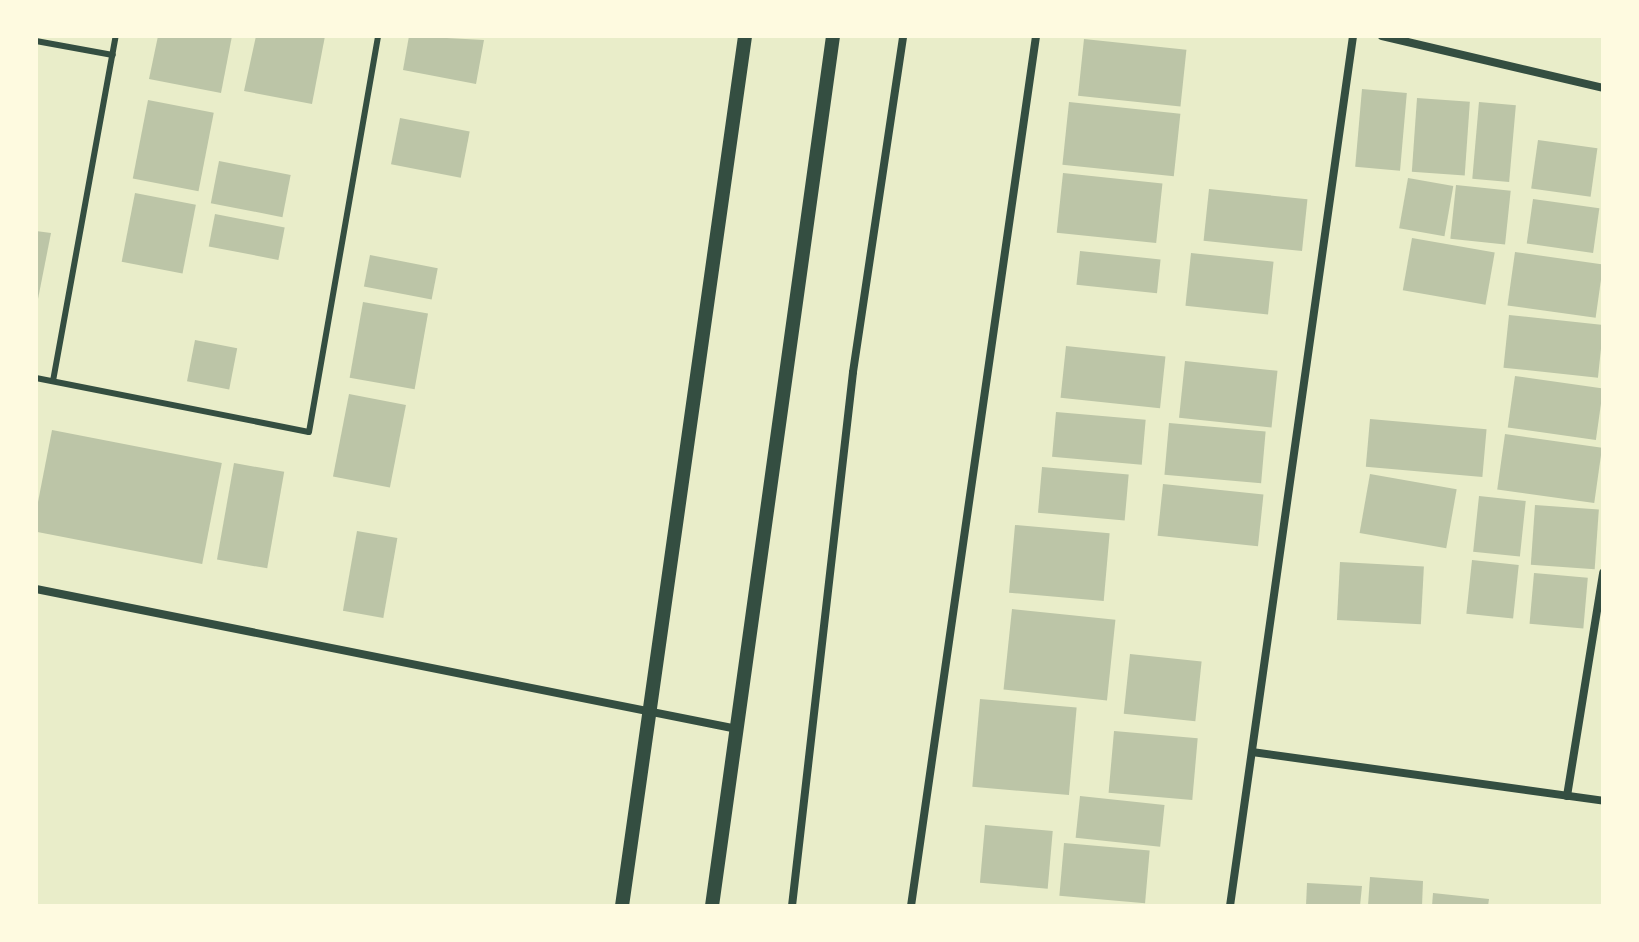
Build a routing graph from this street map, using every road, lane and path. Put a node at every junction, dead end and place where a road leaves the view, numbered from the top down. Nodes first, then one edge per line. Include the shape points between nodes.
1 (116, 36) edge
2 (378, 36) edge
3 (745, 36) edge
4 (833, 36) edge
5 (903, 36) edge
6 (1036, 36) edge
7 (1353, 36) edge
8 (1382, 36) edge
9 (36, 41) edge
10 (113, 55) junction
11 (1603, 88) edge
12 (36, 378) edge
13 (53, 381) junction
14 (1603, 573) edge
15 (36, 589) edge
16 (649, 712) junction
17 (737, 729) junction
18 (1252, 752) junction
19 (1567, 796) junction
20 (1603, 801) edge
21 (622, 906) edge
22 (712, 906) edge
23 (792, 906) edge
24 (911, 906) edge
25 (1230, 906) edge

1 - 10 lane
2 - 13 lane via 309,432
3 - 16 street
4 - 17 street
5 - 23 street via 853,372
6 - 24 street
7 - 18 street
8 - 11 street
9 - 10 lane
10 - 13 lane
12 - 13 lane
14 - 19 street
15 - 16 street
16 - 17 street
16 - 21 street
17 - 22 street
18 - 19 street
18 - 25 street
19 - 20 street

